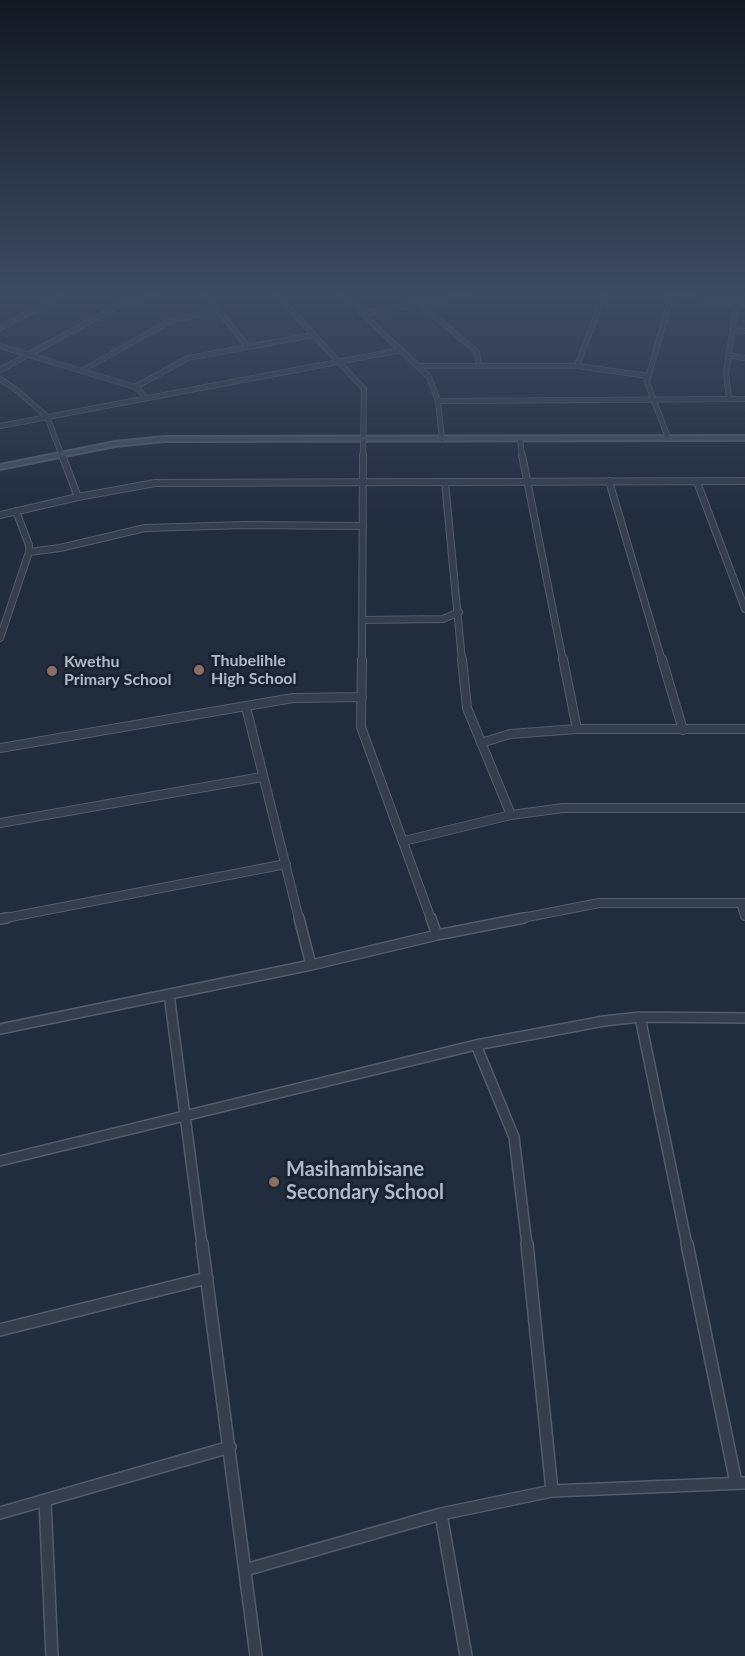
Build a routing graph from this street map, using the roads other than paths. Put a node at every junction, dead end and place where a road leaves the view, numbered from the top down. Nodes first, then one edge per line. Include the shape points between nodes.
1 (83, 370) edge
2 (164, 370) edge
3 (293, 370) edge
4 (347, 370) edge
5 (422, 370) edge
6 (607, 370) edge
7 (650, 370) edge
8 (726, 370) edge
9 (648, 376) junction
10 (0, 380) edge
11 (135, 387) junction
12 (146, 397) junction
13 (729, 399) junction
14 (745, 399) edge
15 (653, 400) junction
16 (438, 401) junction
17 (47, 417) junction
18 (0, 426) edge
19 (362, 438) junction
20 (668, 438) junction
21 (745, 438) edge
22 (442, 439) junction
23 (520, 439) junction
24 (61, 454) junction
25 (0, 467) edge
26 (609, 481) junction
27 (745, 481) edge
28 (364, 482) junction
29 (445, 482) junction
30 (526, 482) junction
31 (697, 482) junction
32 (78, 497) junction
33 (16, 511) junction
34 (0, 515) edge
35 (363, 526) junction
36 (29, 552) junction
37 (745, 609) edge
38 (459, 612) junction
39 (364, 620) junction
40 (0, 638) edge
41 (362, 697) junction
42 (246, 707) junction
43 (577, 729) junction
44 (745, 729) edge
45 (683, 730) junction
46 (482, 743) junction
47 (0, 748) edge
48 (262, 777) junction
49 (745, 808) edge
50 (511, 815) junction
51 (0, 822) edge
52 (405, 840) junction
53 (286, 864) junction
54 (743, 903) edge
55 (745, 916) edge
56 (0, 919) edge
57 (437, 935) junction
58 (311, 964) junction
59 (170, 994) junction
60 (640, 1017) junction
61 (745, 1018) edge
62 (0, 1029) edge
63 (476, 1045) junction
64 (184, 1118) junction
65 (0, 1161) edge
66 (207, 1278) junction
67 (0, 1330) edge
68 (230, 1447) junction
69 (740, 1483) edge
70 (552, 1491) junction
71 (45, 1501) junction
72 (0, 1513) edge
73 (441, 1514) junction
74 (245, 1570) junction
75 (52, 1656) edge
76 (256, 1656) edge
77 (466, 1656) edge

1 - 11 street
2 - 11 street
3 - 12 street
4 - 19 street via 364,389
5 - 16 street via 434,386
6 - 9 street
7 - 9 street
8 - 13 street
9 - 15 street
10 - 17 street
11 - 12 street
12 - 17 street
13 - 14 street
13 - 15 street
15 - 16 street
15 - 20 street
16 - 22 street
17 - 18 street
17 - 24 street
19 - 22 street
19 - 24 street via 165,439
19 - 28 street
20 - 21 street
20 - 23 street
22 - 23 street
23 - 30 street
24 - 25 street
24 - 32 street
26 - 30 street
26 - 31 street
26 - 45 street
27 - 31 street
28 - 29 street
28 - 32 street via 155,483
28 - 35 street
29 - 30 street
29 - 38 street
30 - 43 street
31 - 37 street
32 - 33 street
33 - 34 street
33 - 36 street
35 - 36 street via 145,528
35 - 39 street
36 - 40 street
38 - 39 street via 443,619
38 - 46 street via 467,708
39 - 41 street
41 - 42 street via 308,697
41 - 52 street via 363,736
42 - 47 street
42 - 48 street
43 - 45 street
43 - 46 street via 510,734
44 - 45 street
46 - 50 street
48 - 51 street
48 - 53 street
49 - 50 street via 581,808
50 - 52 street
52 - 57 street
53 - 56 street
53 - 58 street
54 - 55 street
54 - 57 street via 599,903
57 - 58 street
58 - 59 street
59 - 62 street
59 - 64 street
60 - 61 street
60 - 63 street
60 - 69 street
63 - 64 street
63 - 70 street via 514,1137
64 - 65 street
64 - 66 street
66 - 67 street
66 - 68 street
68 - 71 street
68 - 74 street
69 - 70 street
70 - 73 street
71 - 72 street
71 - 75 street
73 - 74 street
73 - 77 street
74 - 76 street

